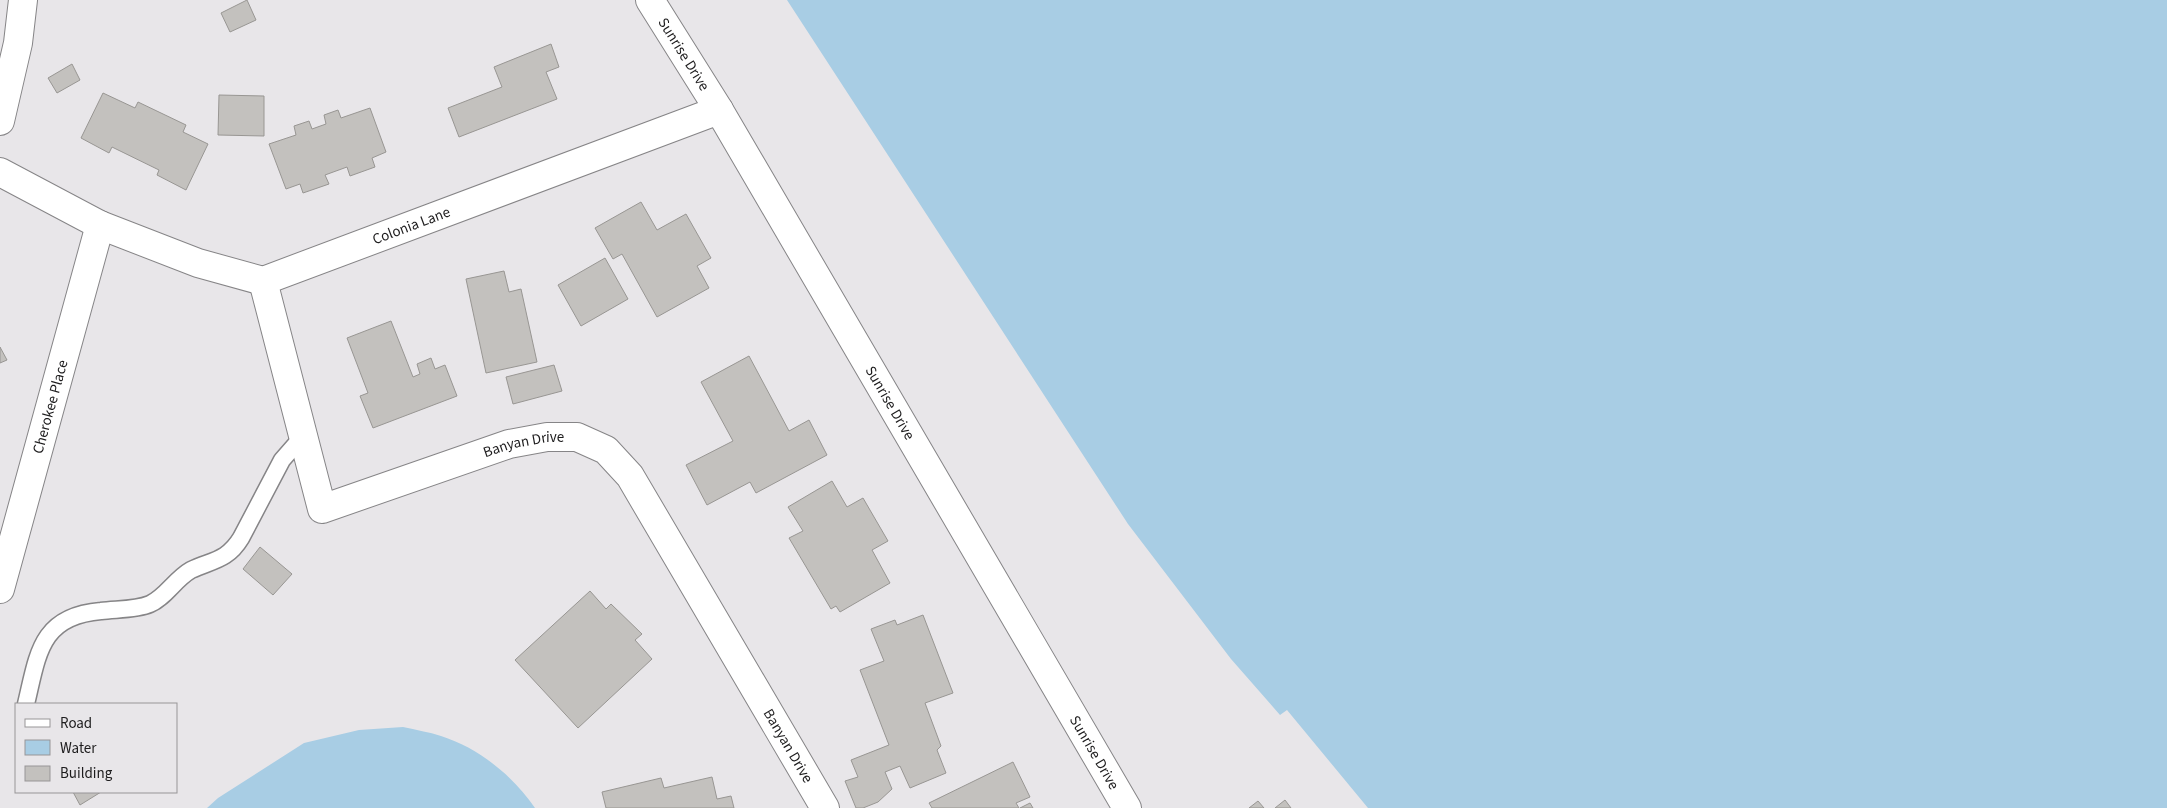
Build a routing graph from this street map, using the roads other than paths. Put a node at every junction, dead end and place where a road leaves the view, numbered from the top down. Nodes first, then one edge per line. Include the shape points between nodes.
1 (23, 0) edge
2 (650, 0) edge
3 (719, 110) junction
4 (0, 121) edge
5 (0, 172) edge
6 (100, 226) junction
7 (264, 281) junction
8 (303, 436) junction
9 (0, 589) edge
10 (26, 703) edge
11 (825, 808) edge
12 (1127, 808) edge

1 - 4 street via 18,42
2 - 3 street, Sunrise Drive
3 - 7 street, Colonia Lane
3 - 12 street, Sunrise Drive
5 - 6 street
6 - 7 street via 198,263
6 - 9 street, Cherokee Place
7 - 8 street, Banyan Drive
8 - 10 lane via 282,460 235,548 222,558 189,572 150,604 80,613 53,629 38,655
8 - 11 street, Banyan Drive via 322,509 509,444 547,437 577,437 606,450 630,476

